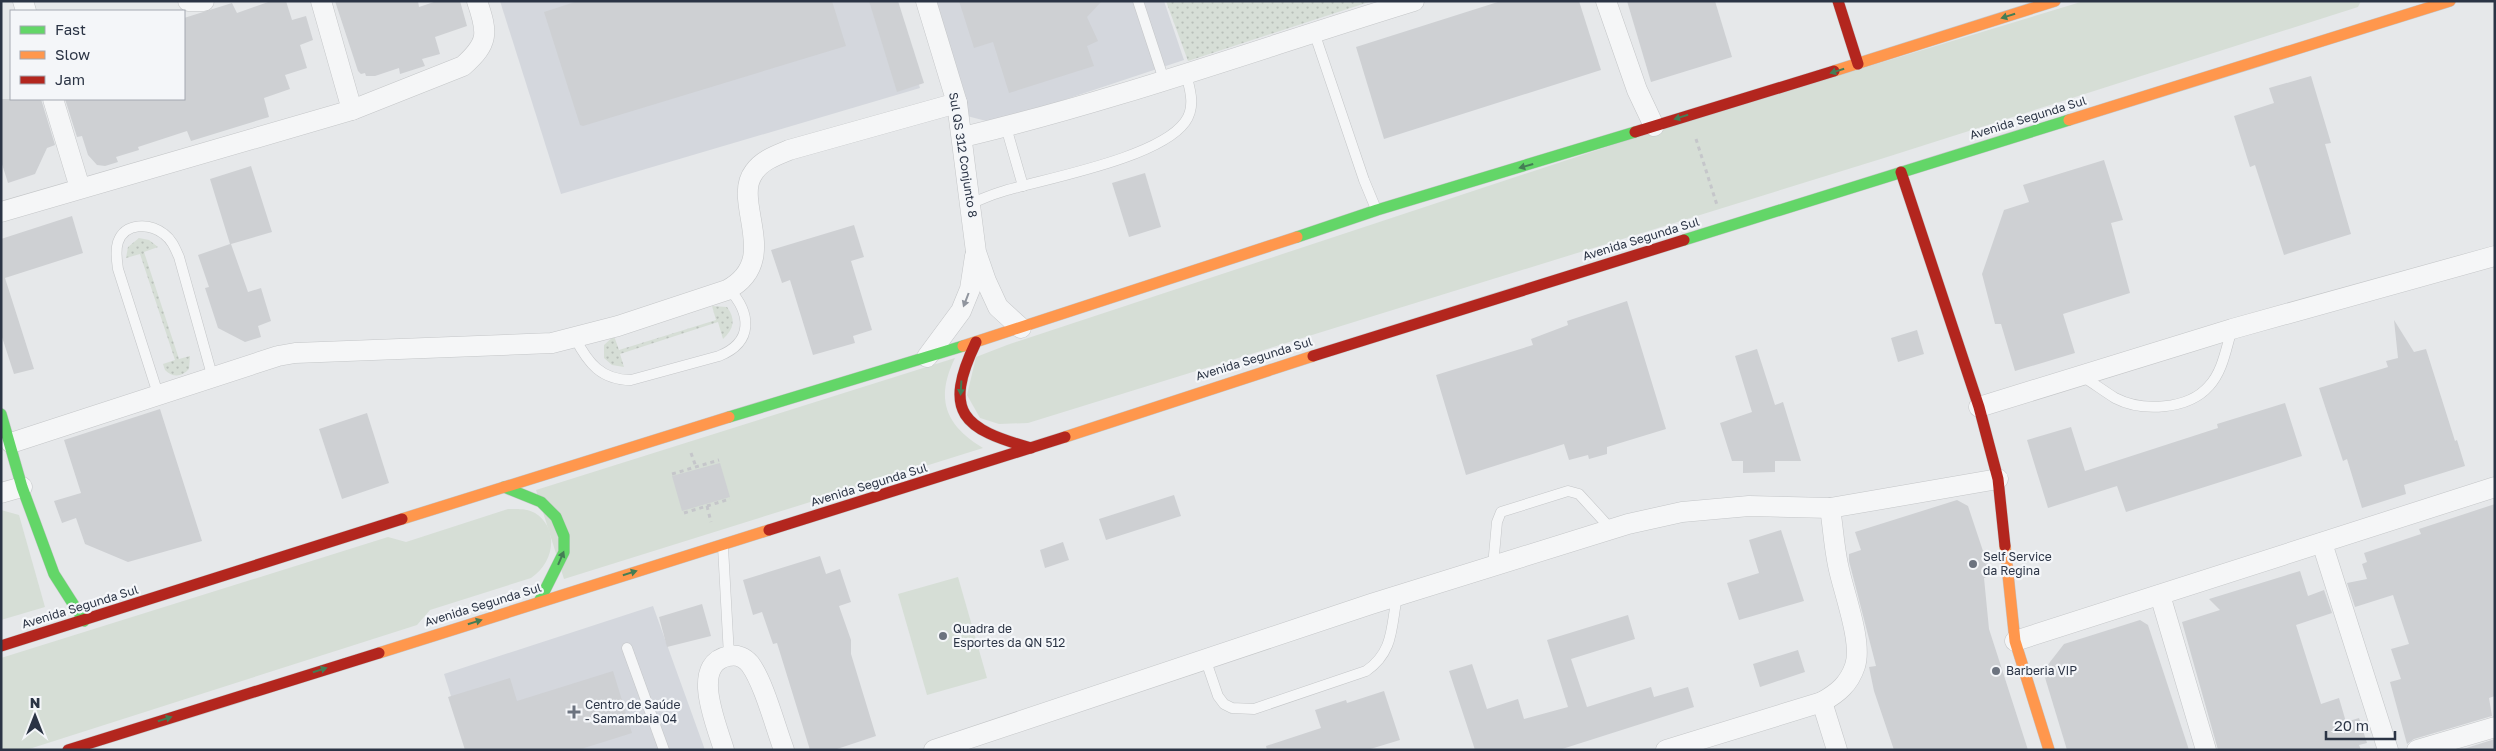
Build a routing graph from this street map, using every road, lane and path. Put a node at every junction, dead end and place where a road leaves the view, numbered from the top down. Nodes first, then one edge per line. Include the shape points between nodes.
1 (188, 1) edge
2 (204, 1) edge
3 (321, 1) edge
4 (478, 1) edge
5 (926, 1) edge
6 (1138, 1) edge
7 (1414, 1) edge
8 (1606, 1) edge
9 (1838, 1) edge
10 (2055, 1) edge
11 (2450, 1) edge
12 (1314, 32) junction
13 (1858, 64) junction
14 (1186, 74) junction
15 (1164, 80) junction
16 (53, 100) edge
17 (958, 103) junction
18 (352, 110) junction
19 (1688, 115) junction
20 (1654, 126) junction
21 (1006, 127) junction
22 (963, 137) junction
23 (1901, 172) junction
24 (1023, 186) junction
25 (80, 188) junction
26 (972, 203) junction
27 (1376, 210) junction
28 (1, 212) edge
29 (1724, 227) junction
30 (976, 252) junction
31 (2495, 256) edge
32 (729, 289) junction
33 (1021, 328) junction
34 (2232, 329) junction
35 (574, 338) junction
36 (976, 342) junction
37 (927, 356) junction
38 (212, 375) junction
39 (2082, 376) junction
40 (158, 394) junction
41 (1979, 407) junction
42 (1, 414) edge
43 (11, 443) junction
44 (1031, 448) junction
45 (719, 460) dead end
46 (672, 474) dead end
47 (1998, 479) junction
48 (22, 487) junction
49 (504, 487) junction
50 (2495, 487) edge
51 (1, 493) edge
52 (730, 499) dead end
53 (707, 506) junction
54 (1830, 508) junction
55 (684, 513) dead end
56 (703, 528) dead end
57 (1611, 529) junction
58 (2322, 543) junction
59 (723, 544) junction
60 (1493, 566) junction
61 (54, 574) junction
62 (2160, 595) junction
63 (1397, 596) junction
64 (55, 602) dead end
65 (539, 602) junction
66 (84, 620) junction
67 (2015, 641) junction
68 (1, 646) edge
69 (627, 648) dead end
70 (729, 656) junction
71 (1206, 660) junction
72 (1822, 702) junction
73 (2495, 727) edge
74 (132, 730) junction
75 (130, 743) dead end
76 (88, 747) edge
77 (2423, 749) edge
78 (68, 750) edge
79 (664, 750) edge
80 (724, 750) edge
81 (784, 750) edge
82 (934, 750) edge
83 (1666, 750) edge
84 (1836, 750) edge
85 (2048, 750) edge
86 (2206, 750) edge
87 (2388, 750) edge

1 - 2 street
3 - 18 street
4 - 18 street via 486,34 477,54 463,66
5 - 17 street, Sul QS 312 Conjunto 8
6 - 15 lane
7 - 12 street
8 - 20 street via 1637,90
9 - 13 main road
10 -> 13 main road, Avenida Segunda Sul
11 - 23 main road, Avenida Segunda Sul
12 - 14 street
12 - 27 lane
13 -> 19 main road, Avenida Segunda Sul
14 - 15 street
14 - 24 lane via 1191,94 1189,113 1180,126 1157,144
15 - 21 street
16 - 25 street
17 - 22 street, Sul QS 312 Conjunto 8
17 - 32 street via 789,150 772,157 755,170 748,192 753,258 746,274
18 - 25 street
19 -> 20 main road, Avenida Segunda Sul
19 - 29 path
20 -> 27 main road, Avenida Segunda Sul
21 - 22 street
21 - 24 lane
22 - 26 street, Sul QS 312 Conjunto 8
23 - 29 main road, Avenida Segunda Sul
23 - 41 main road
24 - 26 lane
25 - 28 street
26 - 30 street, Sul QS 312 Conjunto 8
27 - 33 main road, Avenida Segunda Sul
29 - 44 main road, Avenida Segunda Sul via 1225,383
30 - 33 street, Sul QS 312 Conjunto 8 via 998,307
30 -> 37 street, Sul QS 312 Conjunto 8 via 970,289 962,311
31 - 34 street
32 - 35 street
32 - 35 lane via 744,310 744,333 741,343 720,356 631,380 620,380 606,376 594,367
33 - 36 main road, Avenida Segunda Sul
34 - 39 street
34 - 39 lane via 2222,364 2210,386 2195,398 2170,406 2140,406 2116,398
35 - 38 street via 535,344 295,353
36 - 37 main road, Avenida Segunda Sul
36 -> 44 main road via 960,382 965,415 980,430
37 - 49 main road, Avenida Segunda Sul
38 - 40 street
38 - 40 lane via 173,243 148,226 131,228 118,242 118,269
39 - 41 street
40 - 43 street
41 - 47 main road
42 - 43 main road
43 - 48 main road
44 - 59 main road, Avenida Segunda Sul
45 - 46 path
47 - 54 street
47 - 67 main road
48 - 51 street
48 - 61 main road
65 -> 49 main road via 564,552 564,536 556,517 541,502
49 - 66 main road, Avenida Segunda Sul
50 - 58 street
52 - 53 path
53 - 55 path
53 - 56 path via 712,525
54 - 57 street via 1749,506 1682,512
54 - 72 street via 1838,564 1857,650 1856,665 1850,678 1839,692
57 - 60 street
57 - 60 lane via 1579,494 1568,491 1501,512
58 - 62 street
58 - 87 street
65 -> 59 main road, Avenida Segunda Sul
59 - 70 lane
60 - 63 street
61 - 64 main road
61 - 66 main road
62 - 67 street
62 - 86 street
63 - 71 street
63 - 71 lane via 1386,651 1378,663 1366,672 1285,700 1254,709 1232,708 1224,704 1218,696
74 -> 65 main road, Avenida Segunda Sul
66 - 68 main road, Avenida Segunda Sul via 56,625
67 - 85 main road
69 - 79 lane
70 - 80 street via 711,669 706,681
70 - 81 street via 738,656 750,665
71 - 82 street
72 - 83 street
72 - 84 street
73 - 77 street
74 - 75 main road
74 - 76 main road, Avenida Segunda Sul
76 - 78 main road, Avenida Segunda Sul

